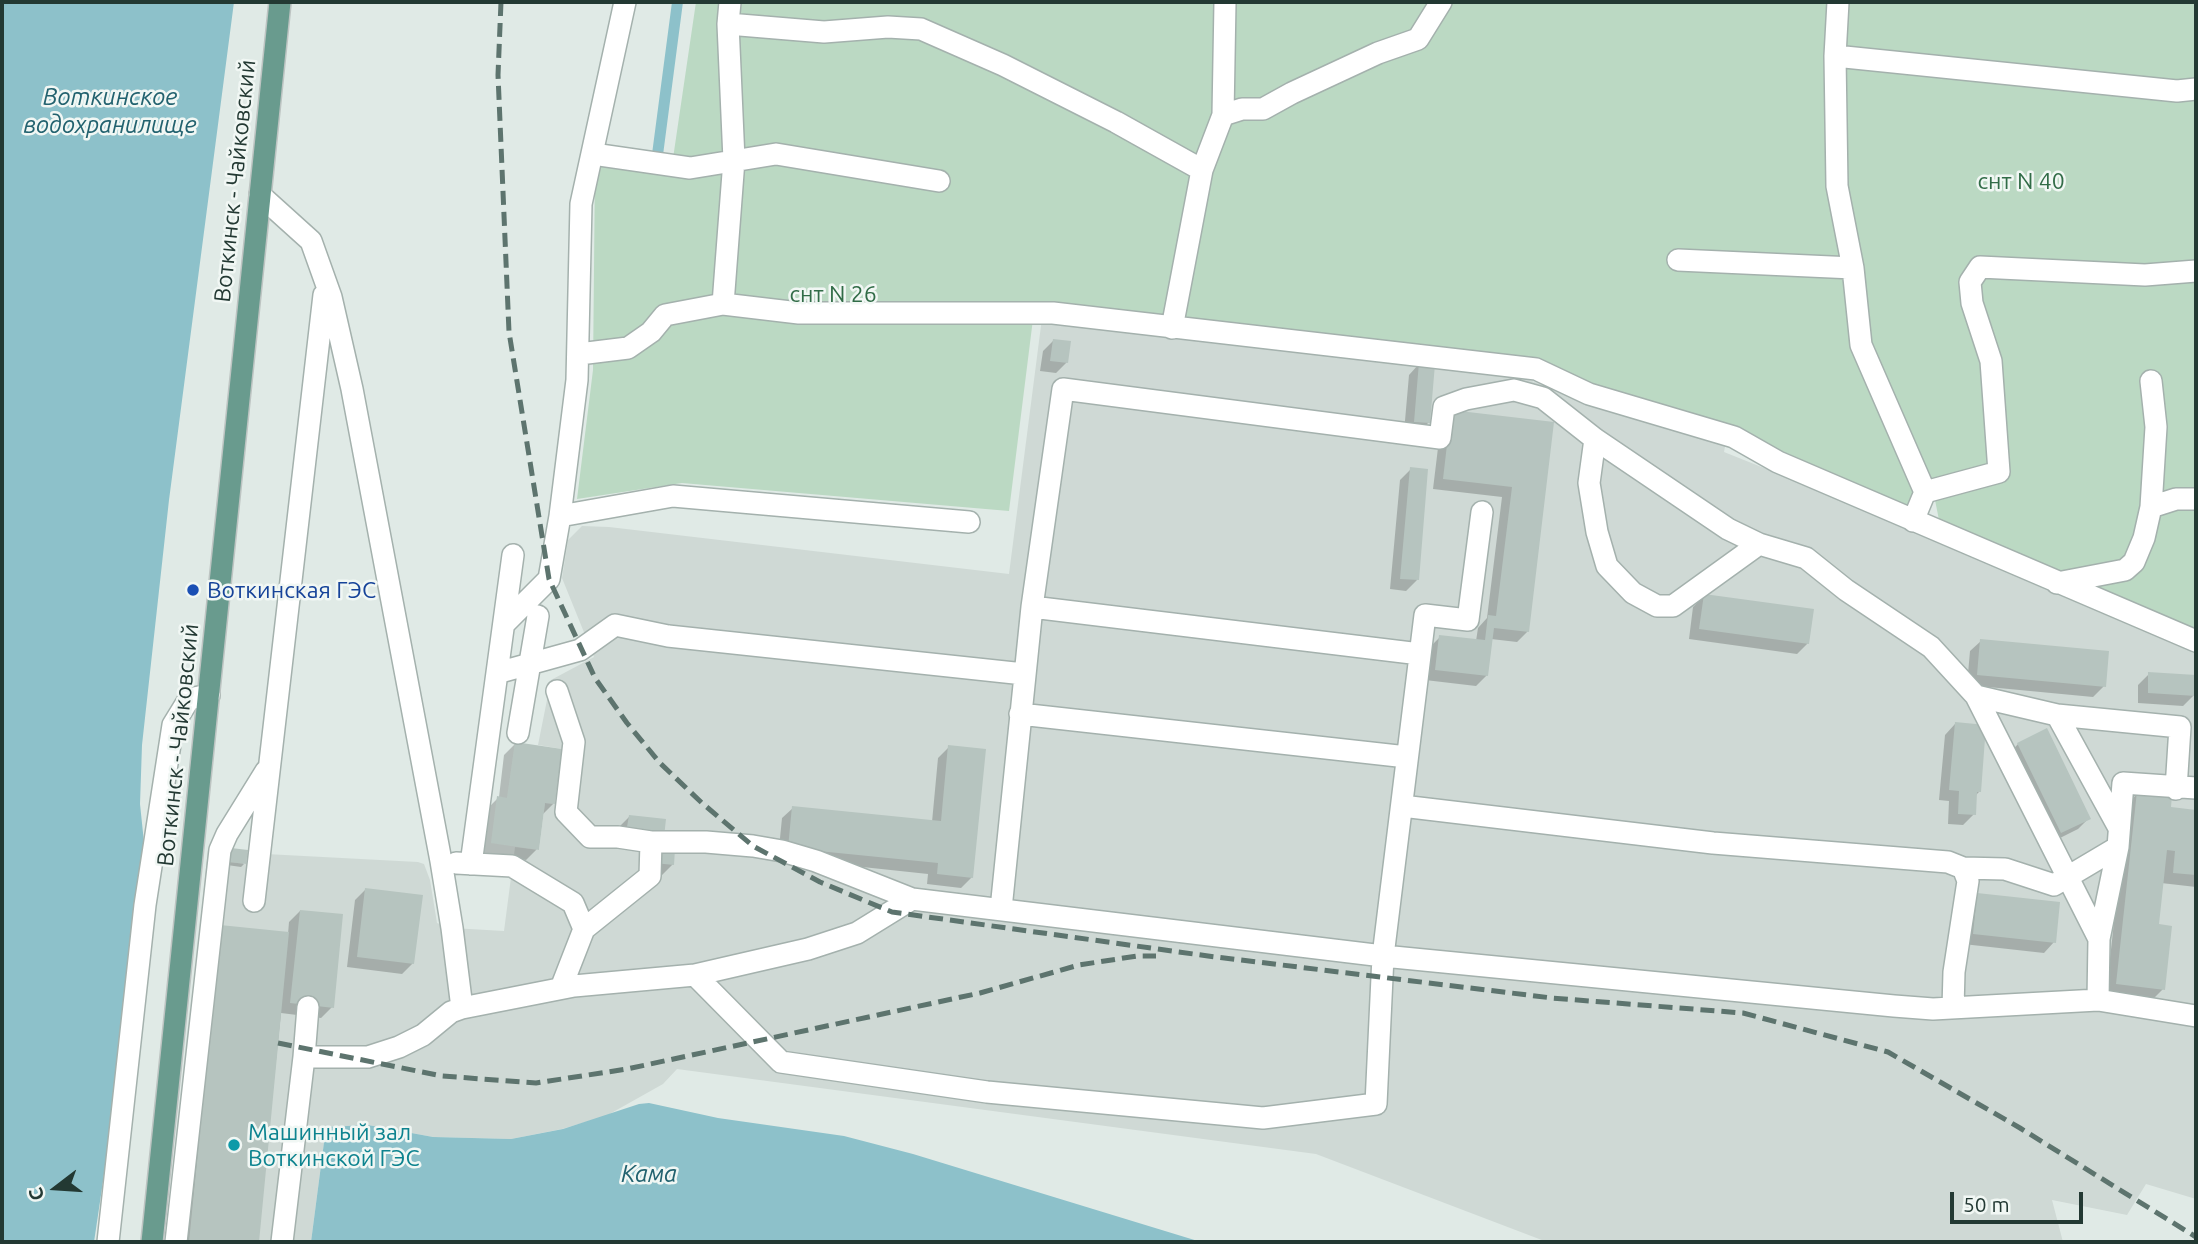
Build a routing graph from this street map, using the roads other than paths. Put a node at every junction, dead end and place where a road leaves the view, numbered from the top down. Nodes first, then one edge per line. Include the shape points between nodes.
1 (280, 2) edge
2 (625, 2) edge
3 (730, 2) edge
4 (1225, 2) edge
5 (1441, 2) edge
6 (1838, 2) edge
7 (728, 23) junction
8 (1835, 56) junction
9 (2196, 89) edge
10 (1223, 115) junction
11 (593, 154) junction
12 (734, 160) junction
13 (1202, 170) junction
14 (939, 181) dead end
15 (260, 195) junction
16 (1678, 260) dead end
17 (1853, 268) junction
18 (2196, 271) edge
19 (326, 282) junction
20 (723, 304) junction
21 (1172, 328) junction
22 (579, 354) junction
23 (2151, 381) dead end
24 (314, 388) junction
25 (352, 390) junction
26 (1595, 439) junction
27 (1926, 492) junction
28 (2196, 499) edge
29 (2151, 507) junction
30 (1482, 512) dead end
31 (560, 516) junction
32 (1913, 521) junction
33 (969, 522) dead end
34 (1759, 544) junction
35 (513, 555) dead end
36 (2057, 583) junction
37 (1032, 607) junction
38 (538, 617) dead end
39 (504, 624) junction
40 (2196, 641) edge
41 (1420, 654) junction
42 (529, 664) junction
43 (497, 673) junction
44 (1024, 674) junction
45 (557, 691) dead end
46 (209, 695) junction
47 (1976, 696) junction
48 (1020, 714) junction
49 (2057, 715) junction
50 (518, 733) dead end
51 (1407, 757) junction
52 (270, 764) junction
53 (2186, 788) edge
54 (1402, 806) junction
55 (2118, 837) junction
56 (651, 842) junction
57 (441, 861) junction
58 (471, 864) junction
59 (1963, 867) junction
60 (2068, 876) junction
61 (912, 900) junction
62 (254, 901) dead end
63 (1001, 909) junction
64 (584, 929) junction
65 (2099, 939) junction
66 (1383, 956) junction
67 (695, 975) junction
68 (561, 988) junction
69 (2098, 1000) junction
70 (308, 1007) dead end
71 (1953, 1007) junction
72 (463, 1008) junction
73 (2196, 1016) edge
74 (303, 1056) junction
75 (108, 1242) edge
76 (152, 1242) edge
77 (176, 1242) edge
78 (282, 1242) edge

1 - 15 main road, Воткинск - Чайковский
2 - 11 lane
3 - 7 lane
4 - 10 lane
5 - 10 lane via 1418,39 1378,52 1263,109
6 - 8 lane
7 - 12 lane
7 - 13 lane via 824,32 921,29 1003,65
8 - 9 lane via 2177,91
8 - 17 lane via 1837,186
10 - 13 lane
11 - 12 lane via 691,168
11 - 22 lane via 581,204
12 - 14 lane via 776,154
12 - 20 lane
13 - 21 lane
15 - 19 lane via 310,241
15 - 46 main road, Воткинск - Чайковский
16 - 17 lane
17 - 27 lane via 1861,345
18 - 27 lane via 2145,275 1980,267 1970,282 1991,361 1998,472
19 - 24 lane
19 - 25 lane
20 - 21 lane via 799,313 1053,313
20 - 22 lane via 665,315 628,348
21 - 32 lane via 1536,369 1589,394 1734,437
22 - 31 lane
23 - 29 lane via 2156,427
24 - 25 lane via 331,382
24 - 52 lane
25 - 57 lane
26 - 34 lane via 1728,529
26 - 34 lane via 1589,482 1597,532 1607,566 1633,593 1657,606 1673,606
26 - 37 lane via 1543,398 1514,390 1444,407 1440,438 1063,389
27 - 32 lane
28 - 29 lane via 2176,499
29 - 36 lane via 2144,538 2134,562 2125,570
30 - 41 lane via 1468,620 1425,615
31 - 33 lane via 673,496
31 - 39 lane via 548,579
32 - 36 lane
34 - 47 lane via 1806,558 1931,647
35 - 39 lane
36 - 40 lane
37 - 41 lane
37 - 44 lane
38 - 42 lane
39 - 43 lane
41 - 51 lane
42 - 43 lane
42 - 44 lane via 580,650 615,625 668,636
42 - 50 lane
43 - 58 lane
44 - 48 lane
45 - 56 lane via 574,742 566,812 590,837
46 - 75 lane via 189,699 173,725 145,905
46 - 76 main road, Воткинск - Чайковский
47 - 49 lane
47 - 60 lane
48 - 51 lane
48 - 63 lane
49 - 53 lane via 2180,727
49 - 55 lane
51 - 54 lane
52 - 62 lane
52 - 77 lane via 220,850
53 - 55 lane via 2123,783
54 - 59 lane
54 - 66 lane
55 - 60 lane
55 - 65 lane
56 - 61 lane via 706,842 782,851
56 - 64 lane via 650,876
57 - 58 lane
57 - 72 lane
58 - 64 lane via 512,866 573,903
59 - 60 lane via 2005,869 2054,885
59 - 71 lane via 1968,881
60 - 65 lane
61 - 63 lane
61 - 67 lane via 858,933
63 - 66 lane
64 - 68 lane
65 - 69 lane
66 - 67 lane via 1376,1104 1263,1118 987,1091 780,1062
66 - 71 lane via 1894,1006
67 - 68 lane
68 - 72 lane
69 - 71 lane
69 - 73 lane
70 - 74 lane
72 - 74 lane via 423,1035 368,1057
74 - 78 lane

